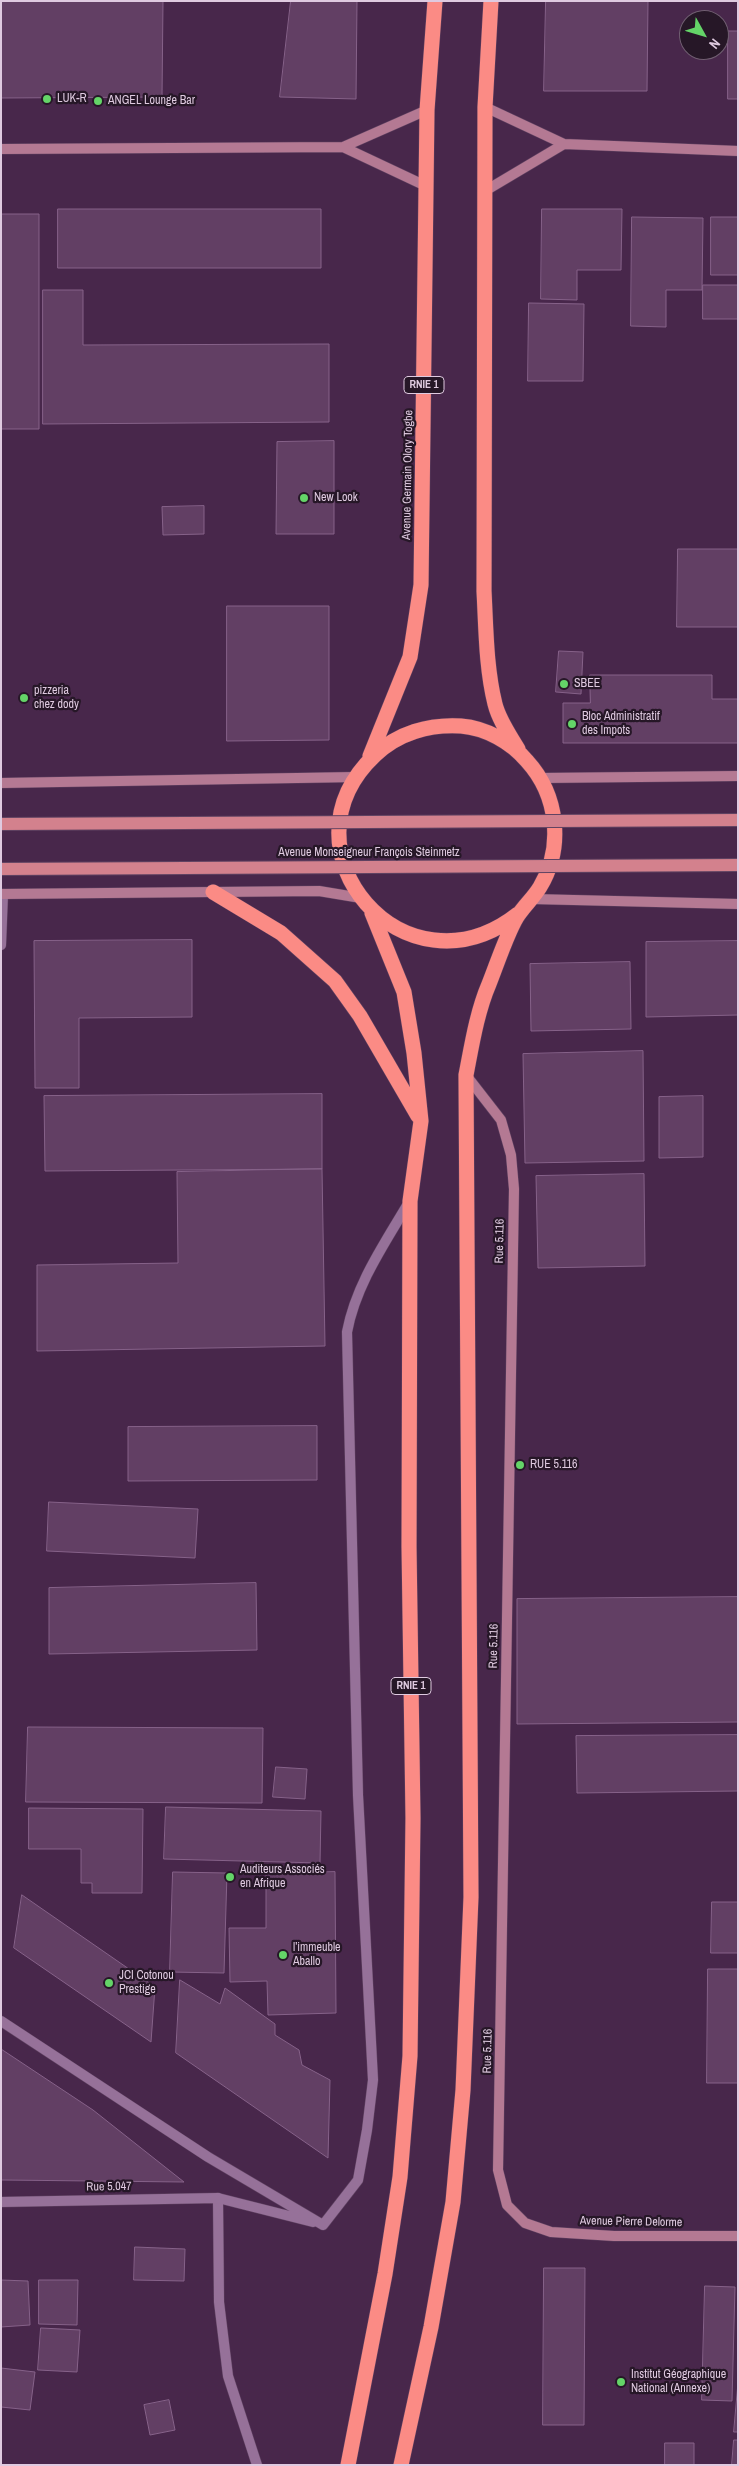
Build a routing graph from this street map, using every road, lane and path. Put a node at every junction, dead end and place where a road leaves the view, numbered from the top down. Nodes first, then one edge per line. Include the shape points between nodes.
1 (435, 1) edge
2 (491, 1) edge
3 (485, 107) junction
4 (428, 110) junction
5 (564, 144) junction
6 (343, 148) junction
7 (1, 149) edge
8 (738, 151) edge
9 (428, 187) junction
10 (486, 191) junction
11 (521, 754) junction
12 (368, 760) junction
13 (738, 776) edge
14 (356, 777) junction
15 (540, 778) junction
16 (1, 783) edge
17 (738, 820) edge
18 (1, 824) edge
19 (738, 864) edge
20 (1, 868) edge
21 (213, 892) junction
22 (2, 894) edge
23 (532, 899) junction
24 (366, 904) junction
25 (738, 904) edge
26 (518, 914) junction
27 (1, 945) edge
28 (466, 1074) junction
29 (421, 1122) junction
30 (410, 1201) junction
31 (1, 2021) edge
32 (218, 2198) junction
33 (1, 2202) edge
34 (525, 2223) joint
35 (323, 2225) junction
36 (738, 2236) edge
37 (257, 2465) edge
38 (348, 2465) edge
39 (400, 2465) edge

1 - 4 highway, Avenue Germain Olory Togbe / RNIE 1
2 - 3 highway, RNIE 1
3 - 5 main road
3 - 10 highway, RNIE 1
4 - 6 main road
4 - 9 highway, Avenue Germain Olory Togbe / RNIE 1
5 - 8 main road
5 - 10 main road
6 - 7 main road
6 - 9 main road
9 - 12 highway, Avenue Germain Olory Togbe / RNIE 1 via 421,585 410,656
10 - 11 highway, RNIE 1 via 484,591 495,704
11 - 12 highway, RNIE 1 via 481,730 447,725 412,732 381,748
11 - 15 highway, RNIE 1
12 - 14 highway, RNIE 1
13 - 15 main road
14 - 16 main road
14 - 24 highway, RNIE 1 via 345,800 339,839 344,864 354,888
15 - 23 highway, RNIE 1 via 554,818 554,847 547,874
17 - 18 main road, bridge
19 - 20 main road, Avenue Monseigneur François Steinmetz, bridge
21 - 22 main road
21 - 24 main road via 319,891
21 - 29 highway via 281,932 335,981 360,1016
22 - 27 street
23 - 25 main road
23 - 26 highway, RNIE 1
24 - 26 highway, RNIE 1 via 404,932 444,941 484,935
24 - 29 highway, RNIE 1 via 404,992
26 - 28 highway, RNIE 1 via 488,987
28 - 34 main road, Rue 5.116 via 501,1120 511,1155 514,1189 498,2170 507,2205
28 - 39 highway, RNIE 1 via 471,1897 463,2090 453,2202 431,2327
29 - 30 highway, RNIE 1
30 - 35 street via 359,1290 347,1332 358,1795 373,2080 358,2180
30 - 38 highway, RNIE 1 via 413,1818 410,2056 400,2177
31 - 35 street via 208,2157
32 - 33 street, Rue 5.047
32 - 35 street, Rue 5.047
32 - 37 street via 219,2302 228,2376
34 - 36 main road, Avenue Pierre Delorme via 551,2232 614,2236

